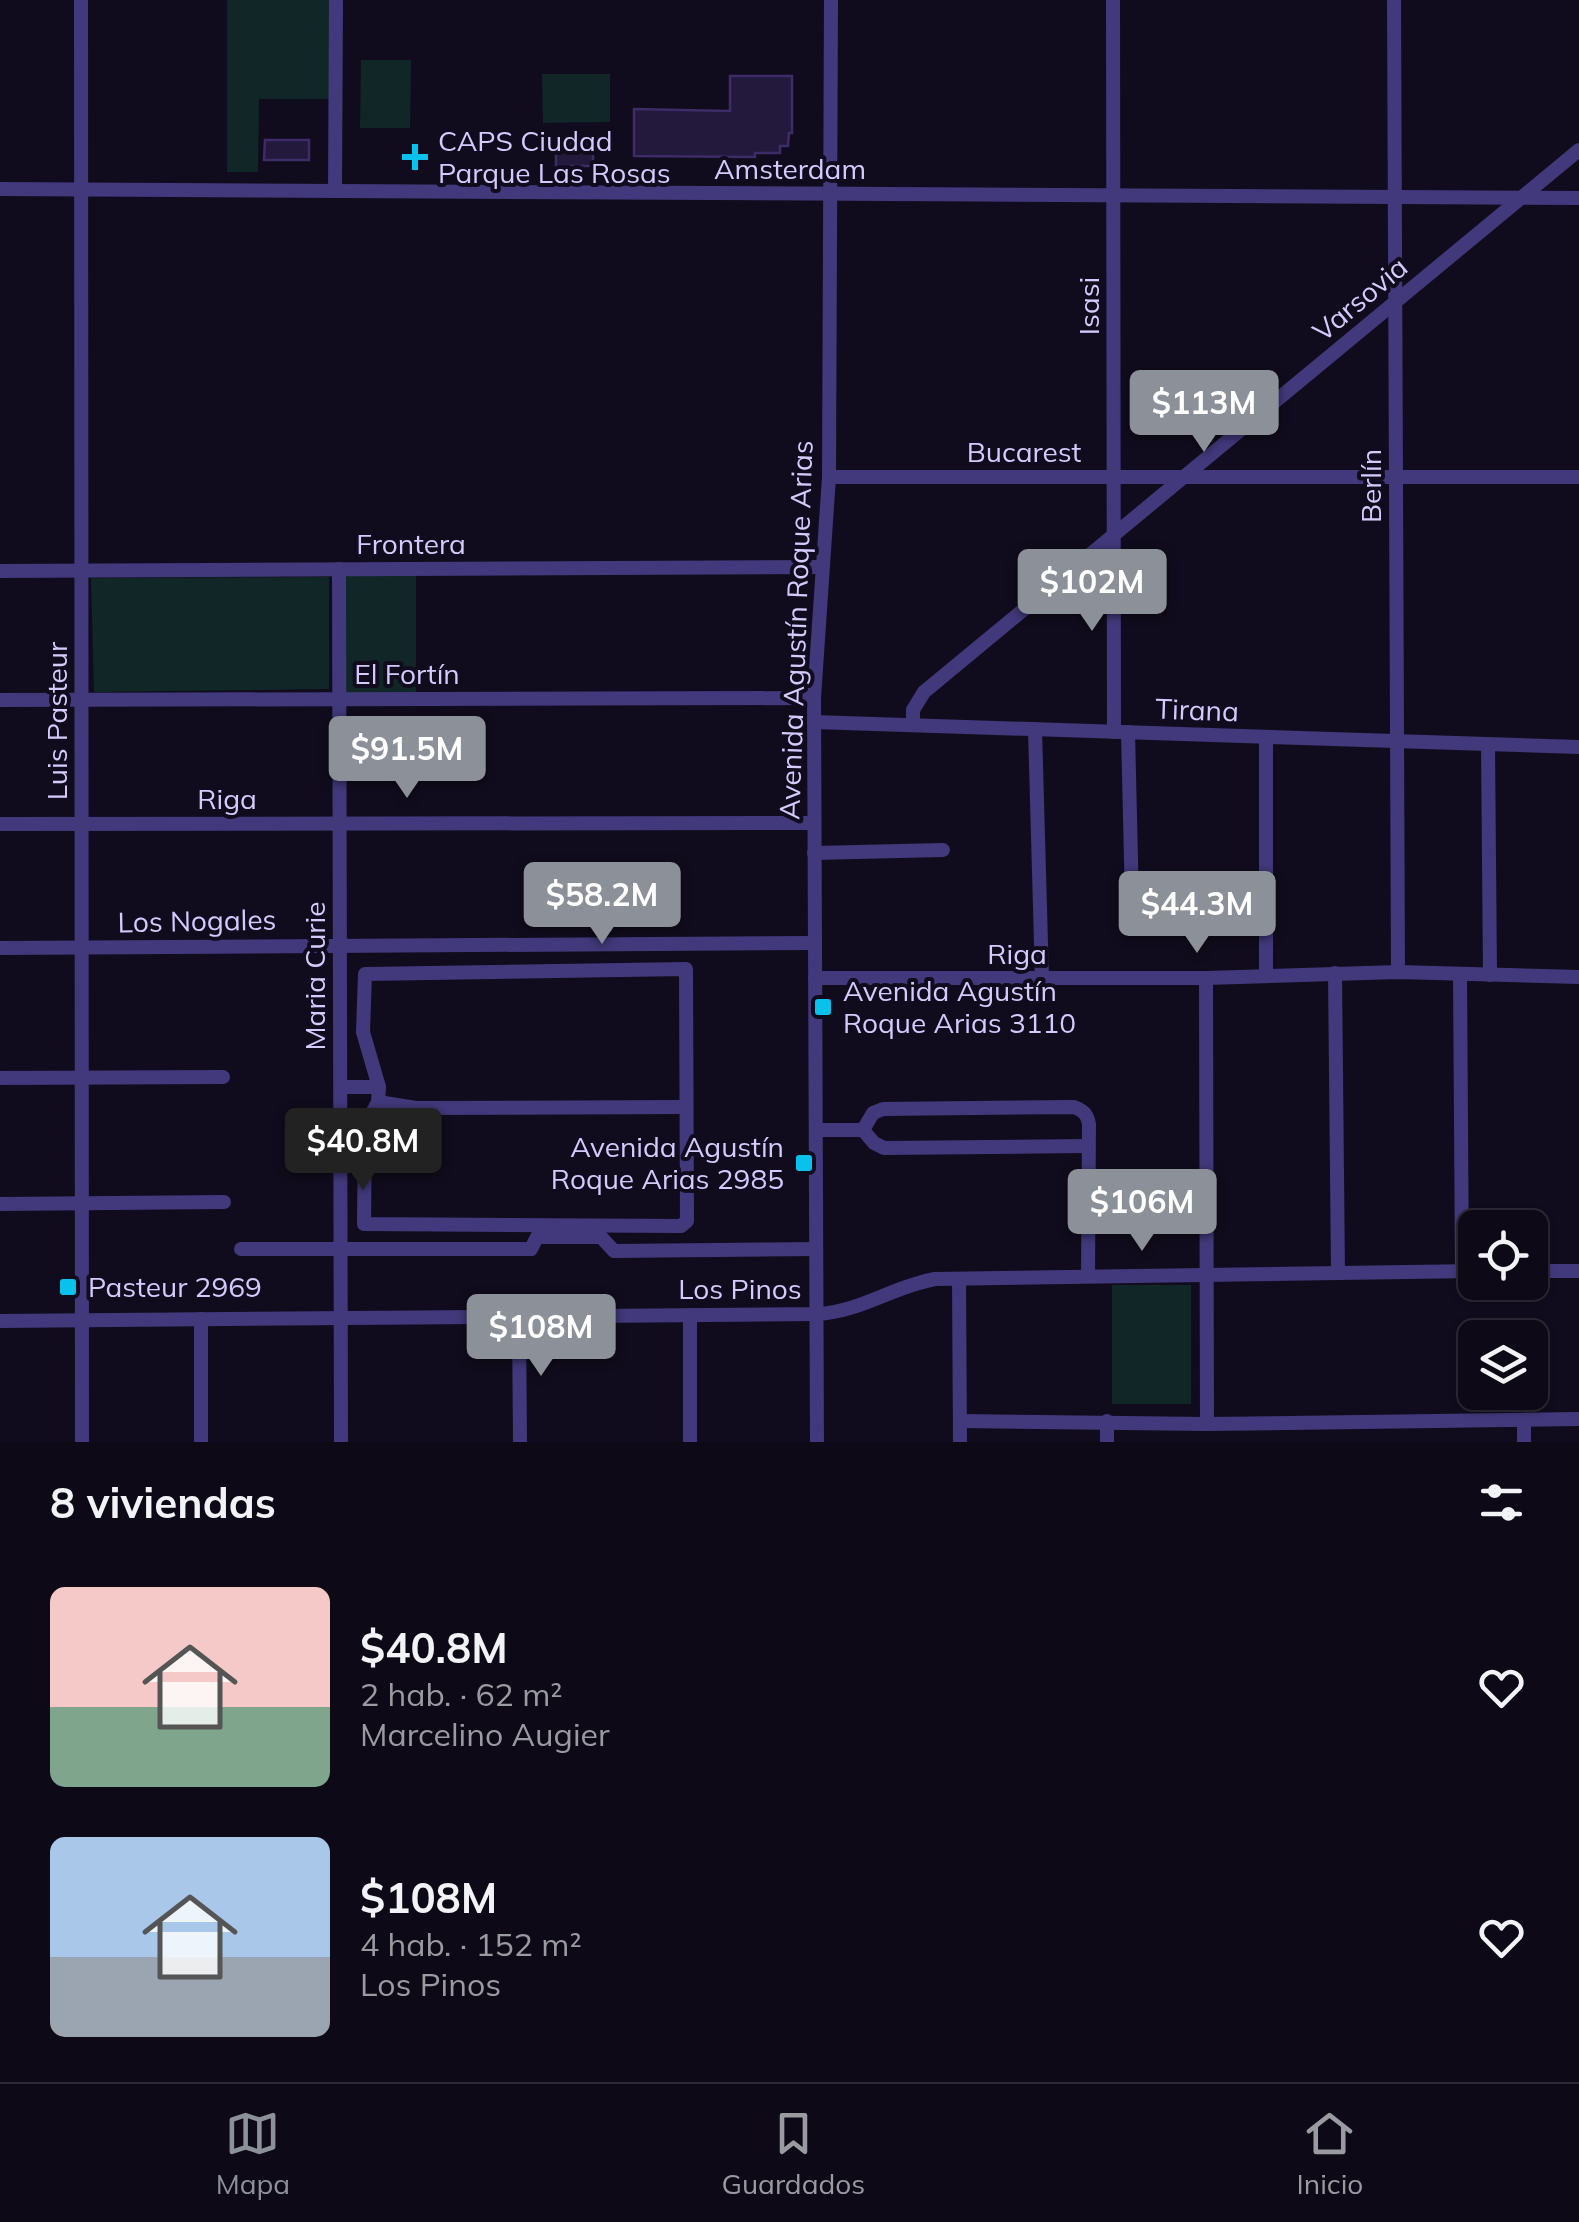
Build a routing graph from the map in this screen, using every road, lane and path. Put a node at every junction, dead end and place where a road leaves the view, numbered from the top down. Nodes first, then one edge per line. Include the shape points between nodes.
1 (81, 0) edge
2 (336, 0) edge
3 (830, 0) edge
4 (1112, 0) edge
5 (1394, 0) edge
6 (1579, 150) edge
7 (0, 189) edge
8 (82, 189) junction
9 (335, 191) junction
10 (830, 194) junction
11 (1114, 196) junction
12 (1395, 197) junction
13 (1522, 198) junction
14 (1579, 198) edge
15 (1396, 302) junction
16 (829, 477) junction
17 (1114, 477) junction
18 (1184, 477) junction
19 (1396, 477) junction
20 (1579, 477) edge
21 (1114, 536) junction
22 (822, 567) junction
23 (339, 569) junction
24 (82, 570) junction
25 (0, 571) edge
26 (814, 698) junction
27 (339, 699) junction
28 (0, 700) edge
29 (82, 700) junction
30 (814, 722) junction
31 (913, 725) junction
32 (1035, 729) junction
33 (1121, 732) junction
34 (1266, 737) junction
35 (1397, 741) junction
36 (1488, 744) junction
37 (1579, 747) edge
38 (814, 822) junction
39 (340, 823) junction
40 (0, 824) edge
41 (82, 824) junction
42 (943, 850) dead end
43 (814, 853) junction
44 (1132, 902) dead end
45 (814, 942) junction
46 (339, 944) junction
47 (82, 947) junction
48 (0, 948) edge
49 (1335, 972) junction
50 (1398, 972) junction
51 (1460, 974) junction
52 (1490, 974) junction
53 (1266, 976) junction
54 (1579, 976) edge
55 (815, 978) junction
56 (1206, 978) junction
57 (1042, 979) junction
58 (222, 1077) dead end
59 (0, 1078) edge
60 (82, 1078) junction
61 (341, 1087) junction
62 (378, 1094) junction
63 (686, 1107) junction
64 (816, 1130) junction
65 (863, 1130) junction
66 (1087, 1146) junction
67 (224, 1202) dead end
68 (0, 1204) edge
69 (82, 1204) junction
70 (1466, 1210) edge
71 (240, 1248) dead end
72 (340, 1248) junction
73 (816, 1248) junction
74 (1458, 1271) edge
75 (1548, 1271) edge
76 (1579, 1271) edge
77 (1338, 1273) junction
78 (1088, 1276) junction
79 (1207, 1276) junction
80 (959, 1279) junction
81 (816, 1314) junction
82 (690, 1315) junction
83 (519, 1316) junction
84 (340, 1318) junction
85 (201, 1319) junction
86 (81, 1320) junction
87 (0, 1322) edge
88 (1578, 1420) edge
89 (960, 1421) junction
90 (1107, 1421) junction
91 (1384, 1422) junction
92 (1524, 1422) junction
93 (1207, 1424) junction
94 (1246, 1424) junction
95 (82, 1442) edge
96 (201, 1442) edge
97 (341, 1442) edge
98 (520, 1442) edge
99 (690, 1442) edge
100 (817, 1442) edge
101 (960, 1442) edge
102 (1107, 1442) edge
103 (1246, 1442) edge
104 (1384, 1442) edge
105 (1524, 1442) edge

1 - 8 street, Luis Pasteur
2 - 9 street
3 - 10 street, Avenida Agustín Roque Arias
4 - 11 street, Isasi
5 - 12 street, Berlín
6 - 13 street, Varsovia
7 - 8 street, Amsterdam
8 - 9 street, Amsterdam
8 - 24 street, Luis Pasteur
9 - 10 street, Amsterdam
10 - 11 street, Amsterdam
10 - 16 street, Avenida Agustín Roque Arias
11 - 12 street, Amsterdam
11 - 17 street, Isasi
12 - 13 street, Amsterdam
12 - 15 street, Berlín
13 - 14 street, Amsterdam
13 - 15 street, Varsovia
15 - 18 street, Varsovia
15 - 19 street, Berlín
16 - 17 street, Bucarest
16 - 22 street, Avenida Agustín Roque Arias
17 - 18 street, Bucarest
17 - 21 street, Isasi
18 - 19 street, Bucarest
18 - 21 street, Varsovia
19 - 20 street, Bucarest
19 - 35 street, Berlín
21 - 31 street, Varsovia via 924,692
21 - 33 street, Isasi
22 - 23 street, Frontera
22 - 26 street, Avenida Agustín Roque Arias
23 - 24 street, Frontera
23 - 27 street, Maria Curie
24 - 25 street, Frontera
24 - 29 street, Luis Pasteur
26 - 27 street, El Fortín
26 - 30 street, Avenida Agustín Roque Arias
27 - 29 street, El Fortín
27 - 39 street, Maria Curie
28 - 29 street, El Fortín
29 - 41 street, Luis Pasteur
30 - 31 street, Tirana
30 - 38 street, Avenida Agustín Roque Arias
31 - 32 street, Tirana
32 - 33 street, Tirana
32 - 57 street
33 - 34 street, Tirana
33 - 44 street, Isasi
34 - 35 street, Tirana
34 - 53 street
35 - 36 street, Tirana
35 - 50 street, Berlín
36 - 37 street, Tirana
36 - 52 street
38 - 39 street, Riga
38 - 43 street, Avenida Agustín Roque Arias
39 - 41 street, Riga
39 - 46 street, Maria Curie
40 - 41 street, Riga
41 - 47 street, Luis Pasteur
42 - 43 street
43 - 45 street, Avenida Agustín Roque Arias
45 - 46 street, Los Nogales
45 - 55 street, Avenida Agustín Roque Arias
46 - 47 street, Los Nogales
46 - 61 street, Maria Curie
47 - 48 street, Los Nogales
47 - 60 street, Luis Pasteur
49 - 50 street, Riga
49 - 53 street, Riga
49 - 77 street
50 - 51 street, Riga
51 - 52 street, Riga
51 - 70 street
52 - 54 street, Riga
53 - 56 street, Riga
55 - 57 street, Riga
55 - 64 street, Avenida Agustín Roque Arias
56 - 57 street, Riga
56 - 79 street
58 - 60 street
59 - 60 street
60 - 69 street, Luis Pasteur
61 - 62 street
61 - 72 street, Maria Curie
62 - 63 street via 416,1108
62 - 63 street via 365,1126 364,1224 684,1224
62 - 63 street via 363,1032 364,974 681,967 688,974
64 - 65 street
64 - 73 street, Avenida Agustín Roque Arias
65 - 66 street via 884,1148
65 - 66 street via 883,1109 1074,1107 1088,1115
66 - 78 street
67 - 69 street
68 - 69 street
69 - 86 street, Luis Pasteur
71 - 72 street
72 - 73 street via 530,1248 538,1238 601,1238 614,1251
72 - 84 street, Maria Curie
73 - 81 street, Avenida Agustín Roque Arias
74 - 77 street, Los Pinos
75 - 76 street
77 - 79 street, Los Pinos
78 - 79 street, Los Pinos
78 - 80 street, Los Pinos
79 - 93 street
80 - 81 street, Los Pinos via 921,1282 852,1309
80 - 89 street
81 - 82 street, Los Pinos
81 - 100 street, Avenida Agustín Roque Arias
82 - 83 street, Los Pinos
82 - 99 street
83 - 84 street, Los Pinos
83 - 98 street
84 - 85 street, Los Pinos
84 - 97 street, Maria Curie
85 - 86 street, Los Pinos
85 - 96 street
86 - 87 street, Los Pinos
86 - 95 street, Luis Pasteur
88 - 92 street
89 - 90 street
89 - 101 street
90 - 93 street
90 - 102 street
91 - 92 street
91 - 94 street
91 - 104 street
92 - 105 street
93 - 94 street
94 - 103 street

